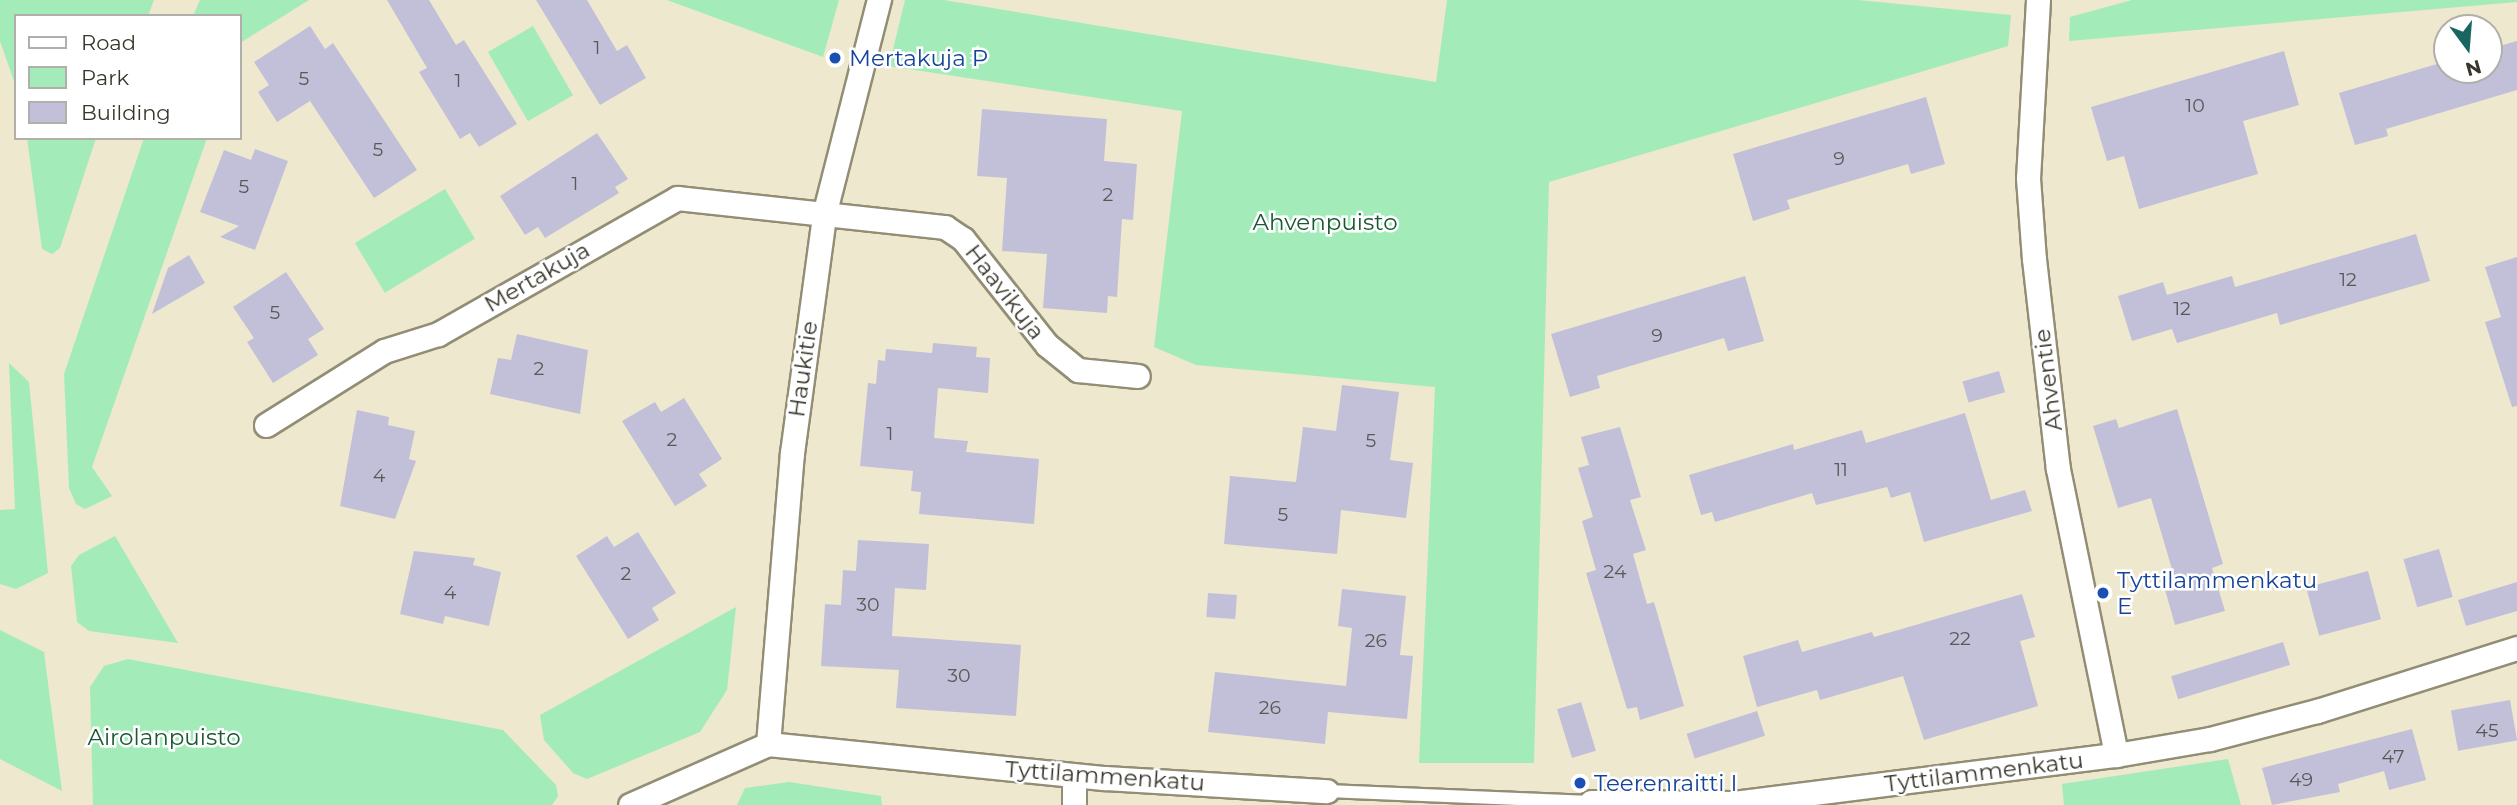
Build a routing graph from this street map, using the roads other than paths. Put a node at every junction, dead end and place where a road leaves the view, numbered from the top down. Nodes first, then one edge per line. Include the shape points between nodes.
1 (878, 0) edge
2 (2038, 0) edge
3 (824, 215) junction
4 (1138, 376) dead end
5 (266, 425) dead end
6 (2517, 648) edge
7 (768, 744) junction
8 (2116, 755) junction
9 (1074, 775) junction
10 (1327, 791) joint
11 (1591, 802) joint
12 (1734, 804) edge
13 (630, 805) edge
14 (1074, 805) edge

1 - 3 street, Haukitie
2 - 8 street, Ahventie via 2028,178 2034,259 2058,469
3 - 4 street, Haavikuja via 945,228 963,239 1047,345 1078,370
3 - 5 street, Mertakuja via 677,198 438,334 384,351
3 - 7 street, Haukitie via 792,453
6 - 8 street, Tyttilammenkatu via 2316,711 2210,739
7 - 9 street, Tyttilammenkatu
7 - 13 street
8 - 12 street, Tyttilammenkatu
9 - 10 street, Tyttilammenkatu
9 - 14 street
10 - 11 lane, Tyttilammenkatu
11 - 12 street, Tyttilammenkatu

